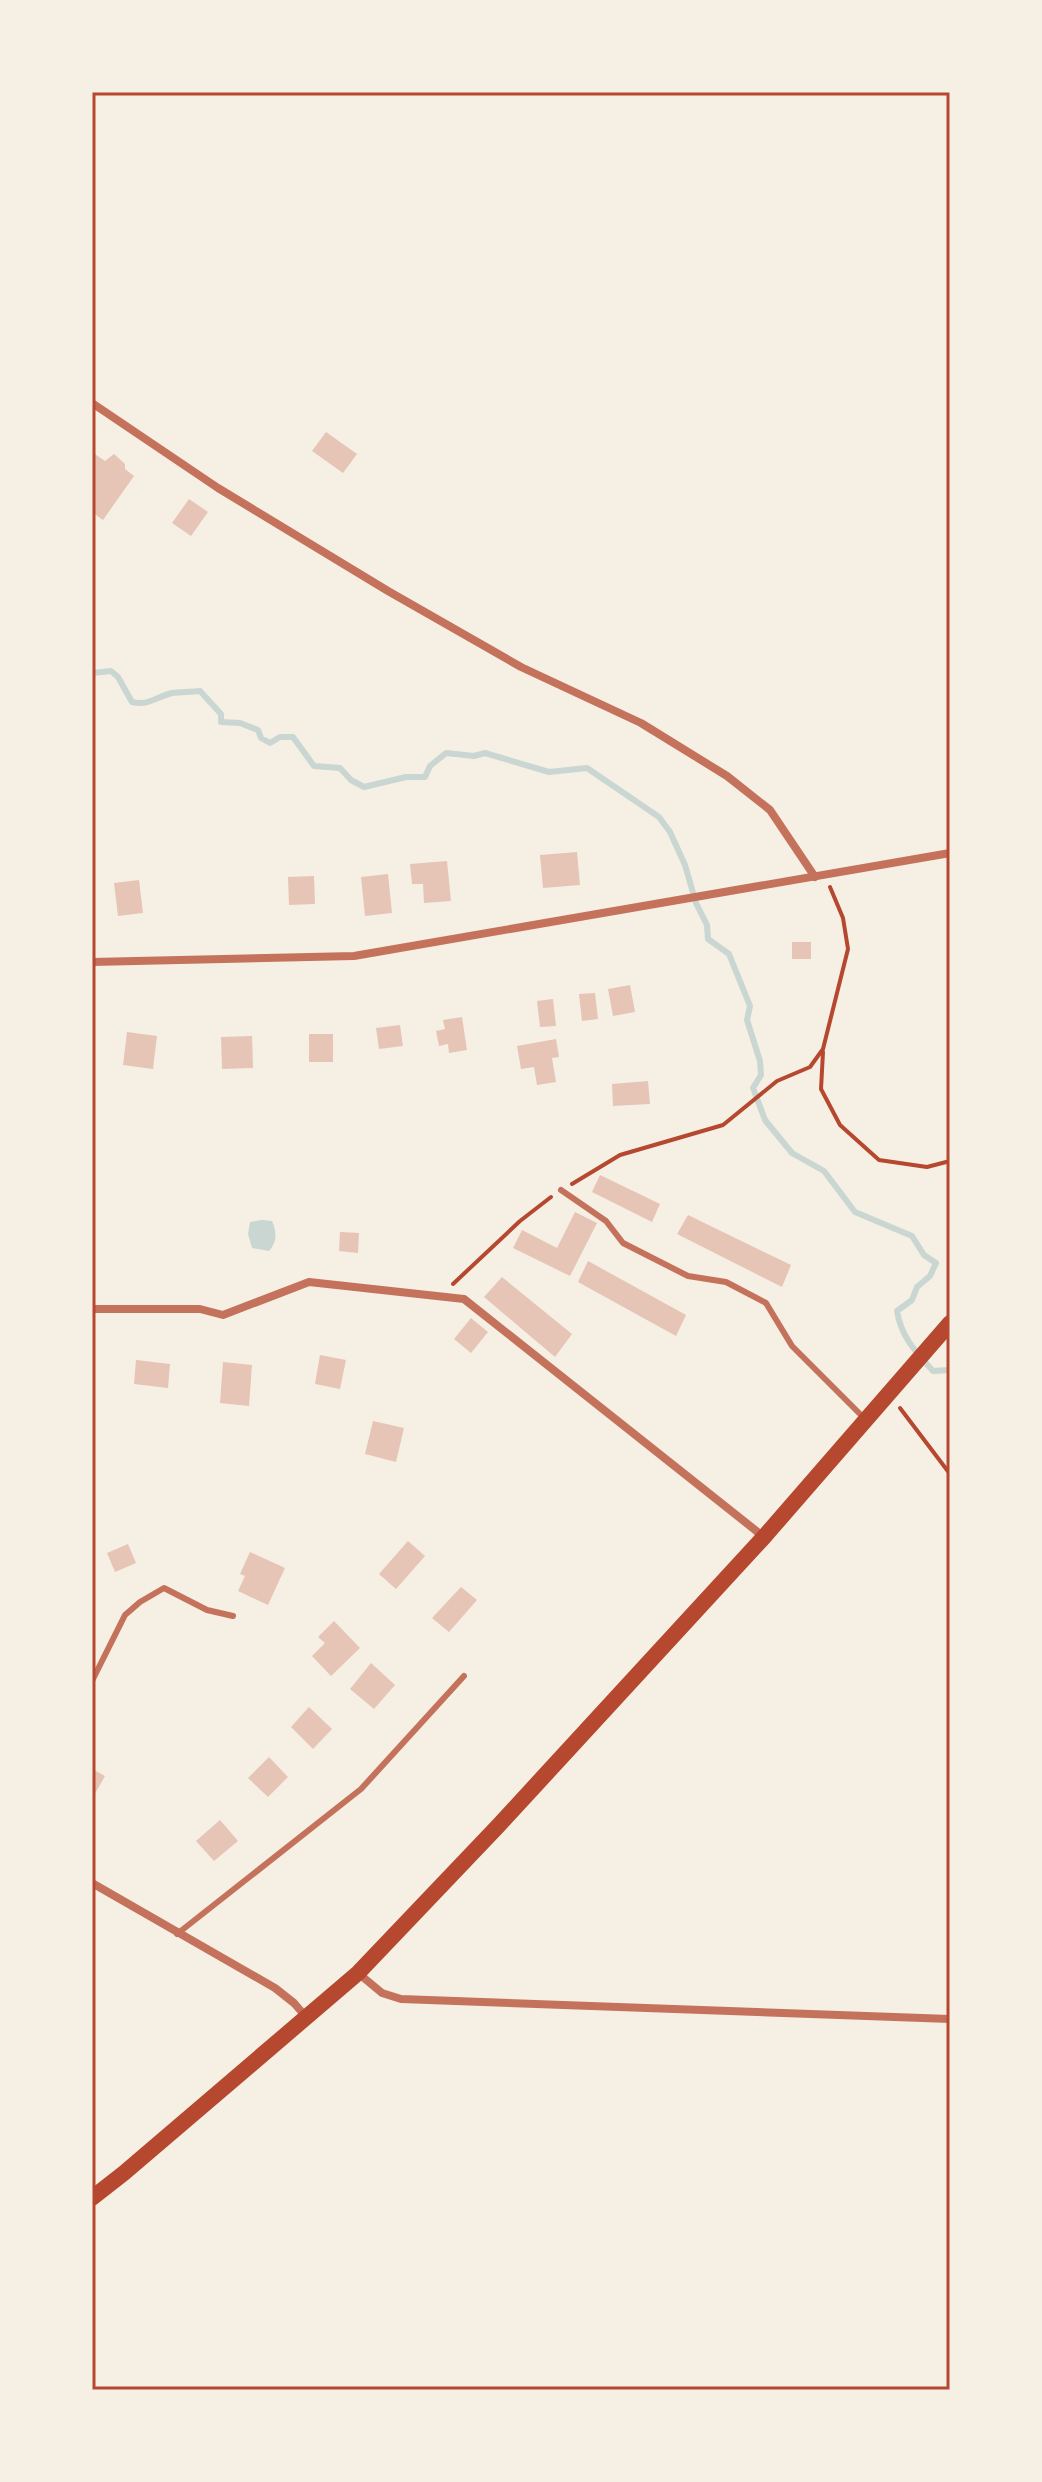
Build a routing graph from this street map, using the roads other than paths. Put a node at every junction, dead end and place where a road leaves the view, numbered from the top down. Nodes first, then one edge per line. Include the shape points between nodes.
1 (92, 403) edge
2 (950, 853) edge
3 (815, 877) junction
4 (92, 962) edge
5 (561, 1190) road end
6 (92, 1309) edge
7 (950, 1323) edge
8 (866, 1420) junction
9 (764, 1537) junction
10 (233, 1616) dead end
11 (464, 1676) dead end
12 (92, 1681) edge
13 (92, 1883) edge
14 (177, 1934) junction
15 (358, 1973) junction
16 (307, 2018) junction
17 (950, 2019) edge
18 (92, 2198) edge

1 - 3 street via 218,488 388,591 521,667 641,723 727,776 770,810
2 - 3 street
3 - 4 street via 354,956
5 - 8 lane via 606,1221 623,1243 688,1276 726,1282 766,1303 792,1346
6 - 9 street via 200,1309 223,1315 309,1282 464,1299
7 - 8 main road
8 - 9 main road
9 - 15 main road
10 - 12 lane via 207,1610 164,1588 125,1615
11 - 14 lane via 361,1789
13 - 14 street
14 - 16 street via 275,1988
15 - 16 main road
15 - 17 street via 382,1993 401,1999
16 - 18 main road

